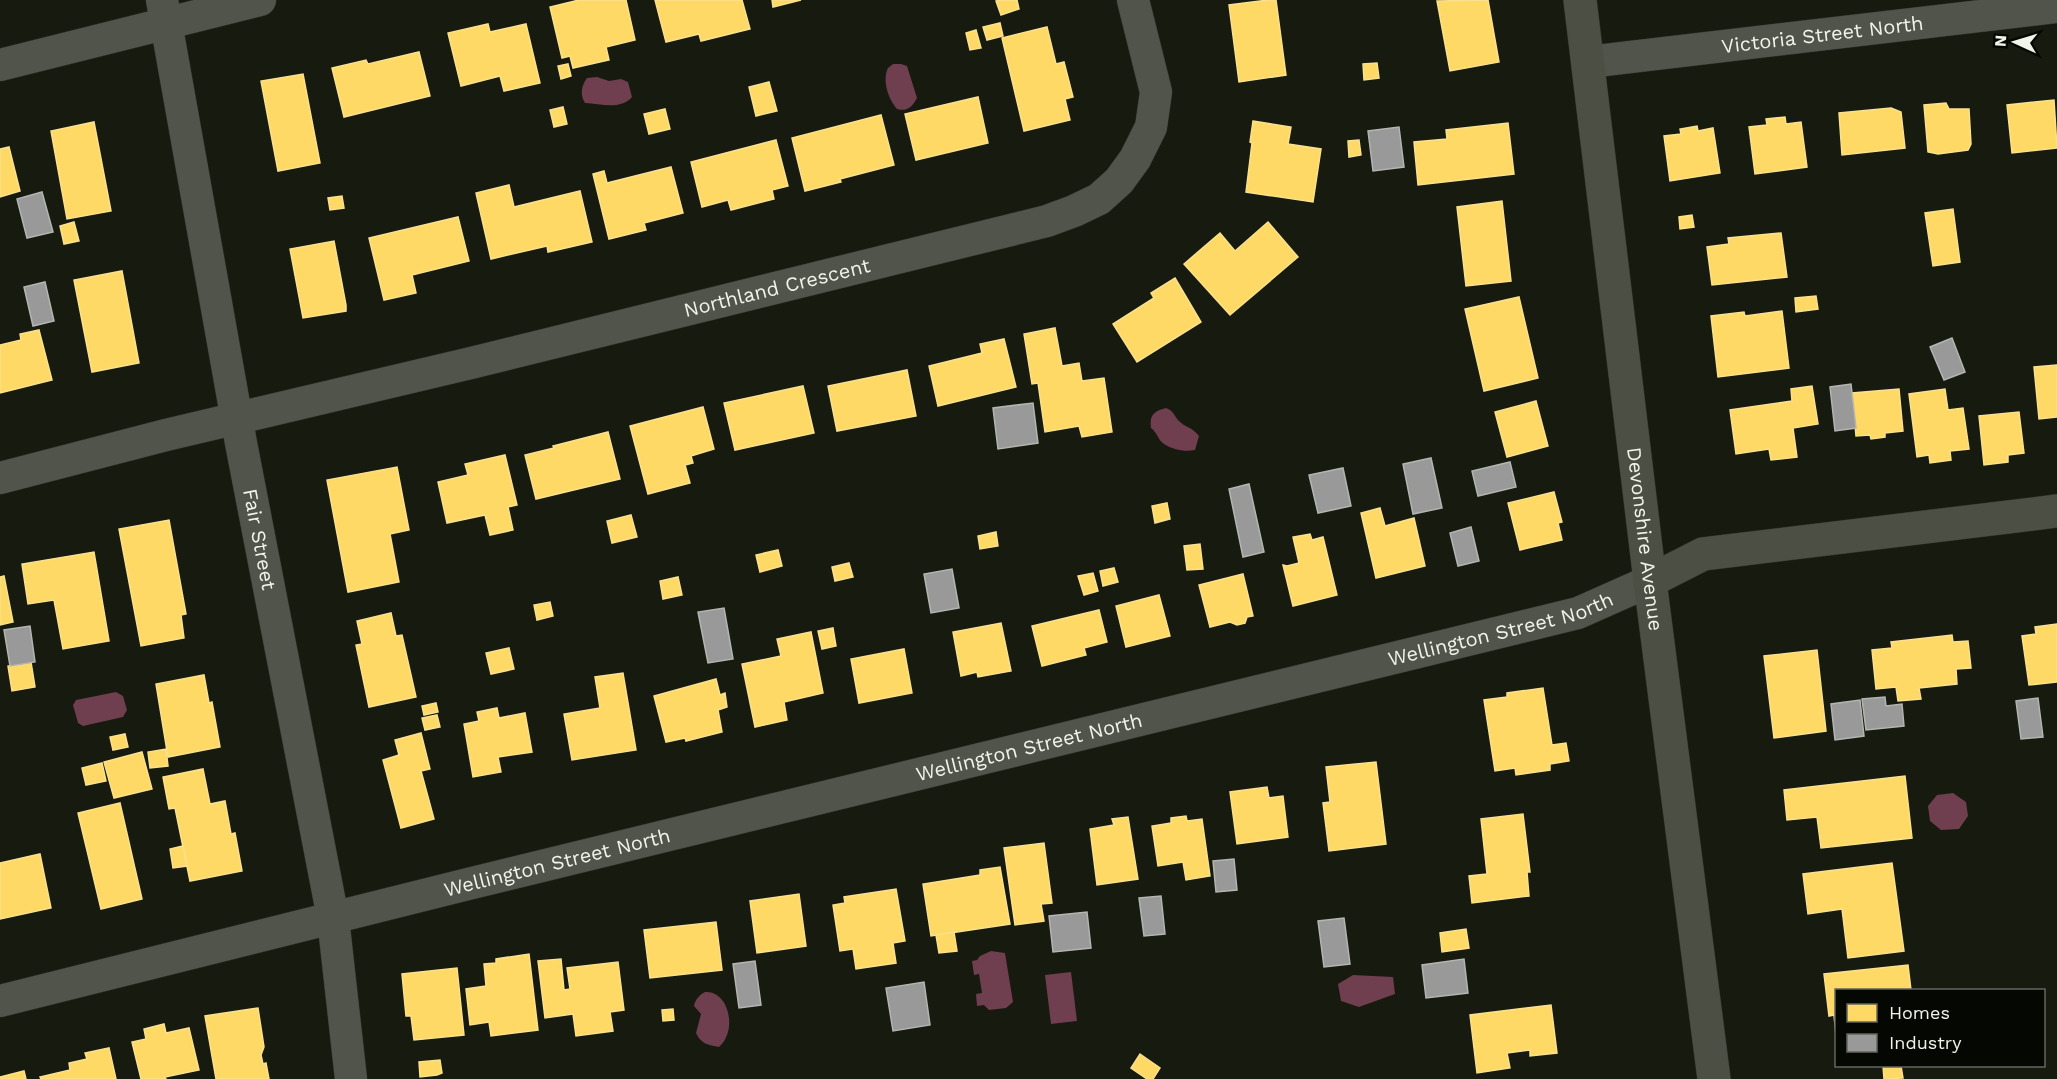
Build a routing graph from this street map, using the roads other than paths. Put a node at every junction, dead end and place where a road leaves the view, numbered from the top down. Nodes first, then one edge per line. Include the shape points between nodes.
1 (260, 0) edge
2 (1133, 0) edge
3 (1580, 0) edge
4 (2057, 7) edge
5 (164, 12) edge
6 (1588, 62) junction
7 (0, 65) edge
8 (236, 418) junction
9 (0, 478) edge
10 (2057, 511) edge
11 (1650, 581) junction
12 (333, 918) junction
13 (0, 1001) edge
14 (351, 1079) edge
15 (1714, 1079) edge

1 - 5 street
2 - 8 street, Northland Crescent via 1156,92 1151,127 1119,181 1099,199 1074,211 1047,221
3 - 6 main road, Devonshire Avenue
4 - 6 street, Victoria Street North
5 - 7 street
5 - 8 street, Fair Street
6 - 11 main road, Devonshire Avenue
8 - 9 street, Northland Crescent
8 - 12 street, Fair Street
10 - 11 main road, Wellington Street North via 1703,554
11 - 12 street, Wellington Street North via 1568,616
11 - 15 main road, Devonshire Avenue
12 - 13 street, Wellington Street North
12 - 14 street, Fair Street

